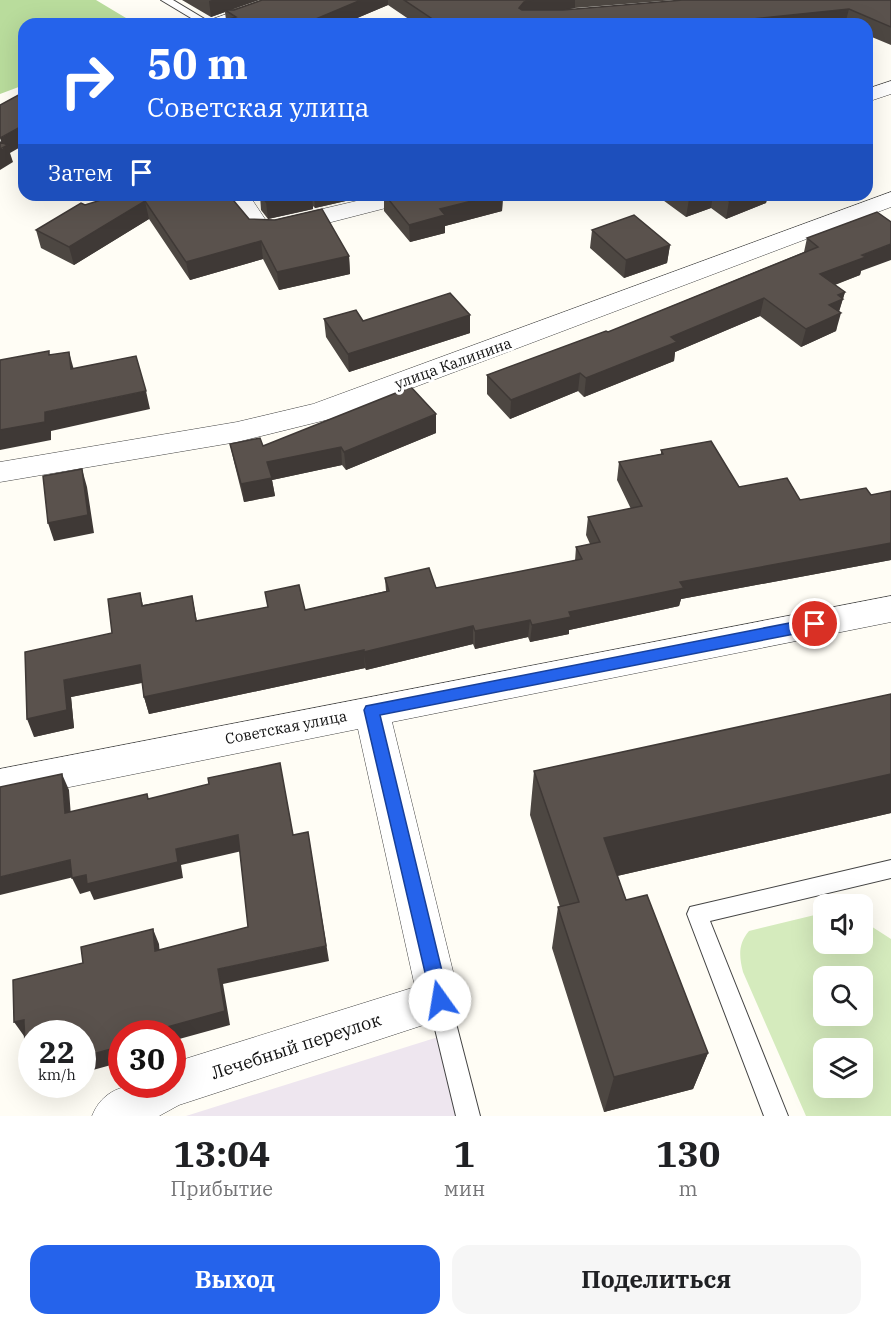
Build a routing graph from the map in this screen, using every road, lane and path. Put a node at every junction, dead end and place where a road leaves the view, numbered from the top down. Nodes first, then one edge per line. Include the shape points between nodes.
1 (166, 0) edge
2 (284, 0) edge
3 (198, 18) edge
4 (234, 18) edge
5 (891, 87) edge
6 (873, 94) edge
7 (891, 199) edge
8 (241, 201) edge
9 (387, 201) edge
10 (0, 472) edge
11 (889, 613) edge
12 (371, 710) junction
13 (0, 785) edge
14 (891, 869) edge
15 (440, 1000) junction
16 (114, 1116) edge
17 (468, 1116) edge
18 (776, 1116) edge

1 - 3 lane
2 - 4 street
5 - 6 street
7 - 10 street, улица Калинина via 320,412 237,432
8 - 9 street via 260,230 277,230
11 - 12 street, Советская улица
12 - 13 street, Советская улица
12 - 15 street
14 - 18 lane via 697,914
15 - 16 street, Лечебный переулок via 170,1086
15 - 17 lane

